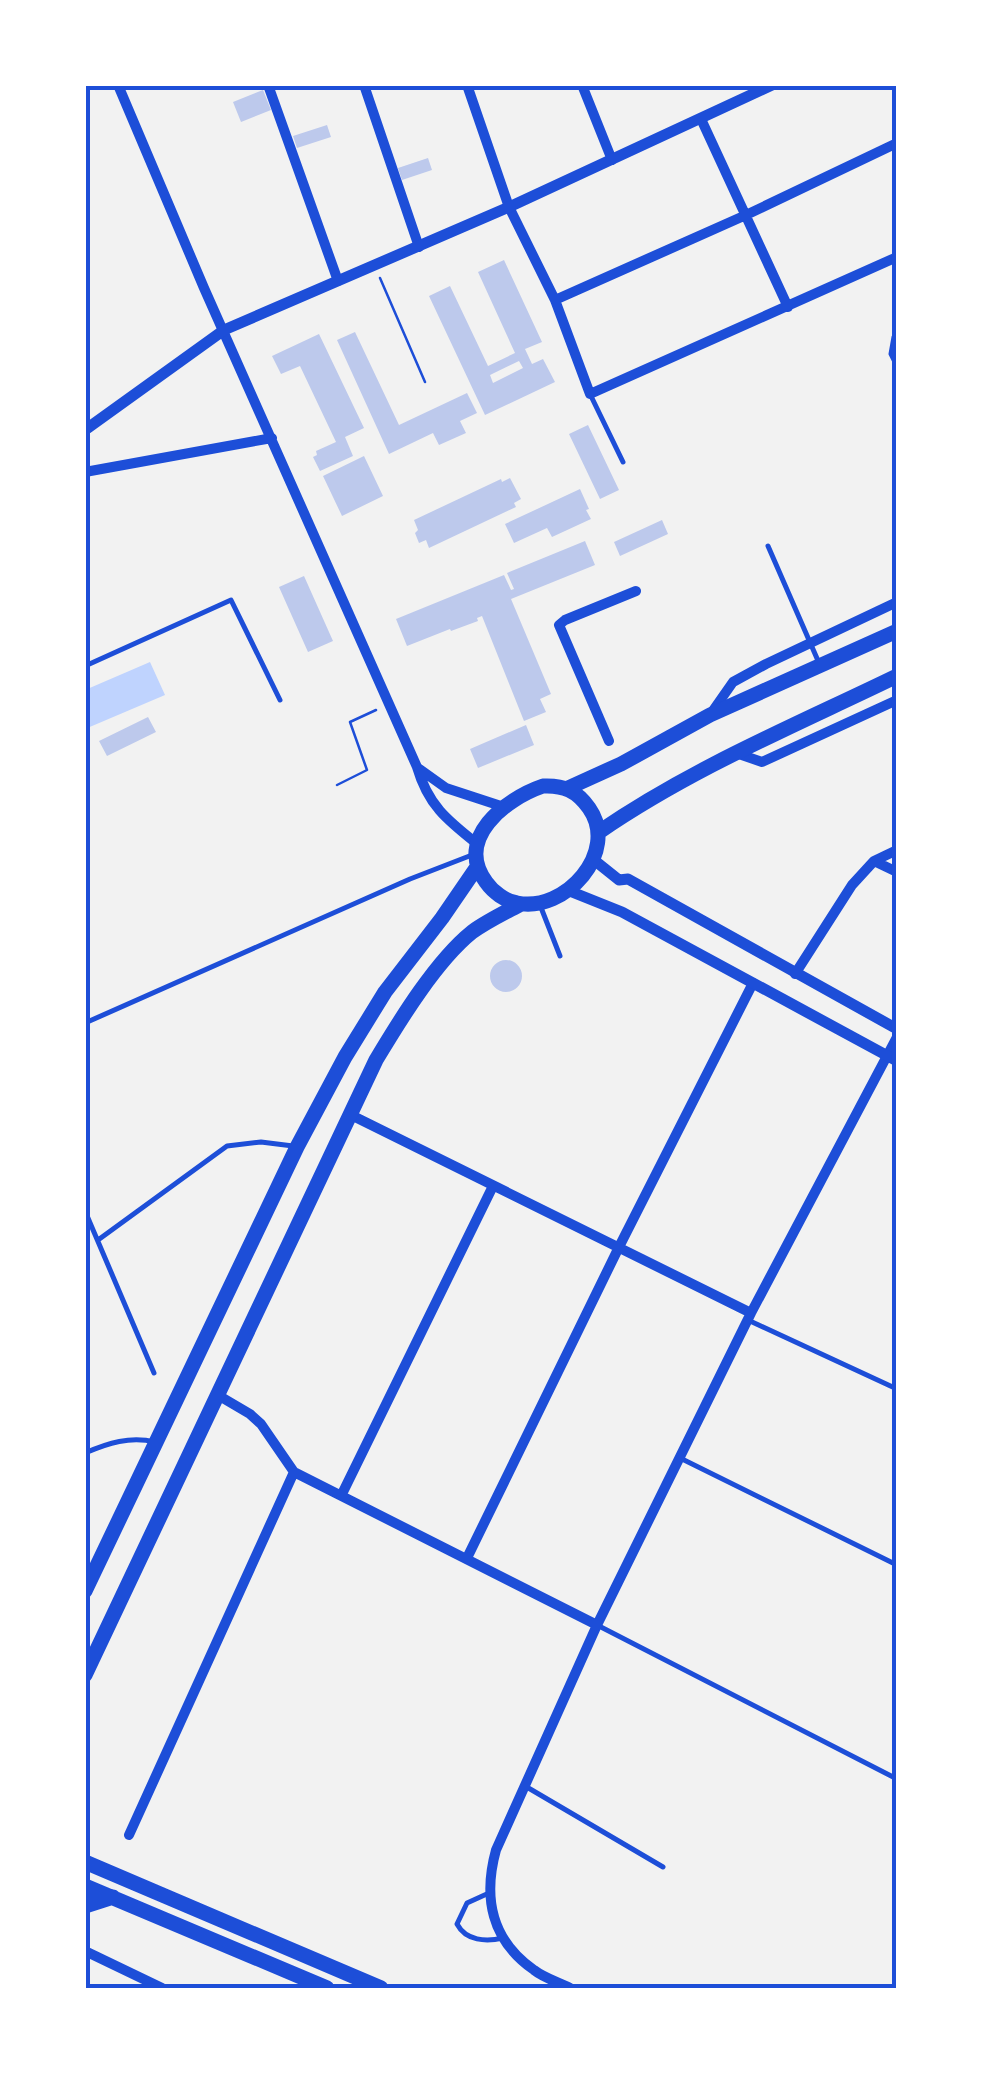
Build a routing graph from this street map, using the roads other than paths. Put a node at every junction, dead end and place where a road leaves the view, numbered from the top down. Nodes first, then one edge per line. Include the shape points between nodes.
1 (118, 85) edge
2 (268, 85) edge
3 (364, 85) edge
4 (467, 85) edge
5 (582, 85) edge
6 (772, 85) edge
7 (701, 119) junction
8 (897, 144) edge
9 (612, 160) junction
10 (510, 207) junction
11 (746, 214) junction
12 (419, 246) junction
13 (897, 256) edge
14 (338, 281) junction
15 (555, 300) junction
16 (788, 307) junction
17 (224, 330) junction
18 (897, 334) edge
19 (897, 366) edge
20 (590, 394) junction
21 (85, 428) edge
22 (272, 438) junction
23 (623, 462) dead end
24 (85, 472) edge
25 (768, 546) dead end
26 (636, 591) dead end
27 (897, 602) edge
28 (897, 631) edge
29 (811, 642) junction
30 (85, 666) edge
31 (820, 666) junction
32 (897, 676) edge
33 (280, 700) dead end
34 (897, 700) edge
35 (710, 714) junction
36 (609, 740) dead end
37 (736, 753) junction
38 (417, 768) junction
39 (568, 788) junction
40 (504, 807) junction
41 (599, 832) junction
42 (897, 850) edge
43 (476, 855) junction
44 (594, 860) junction
45 (874, 862) junction
46 (897, 872) edge
47 (567, 890) junction
48 (539, 903) junction
49 (521, 904) junction
50 (560, 956) dead end
51 (796, 974) junction
52 (753, 983) junction
53 (85, 1023) edge
54 (897, 1033) edge
55 (892, 1058) edge
56 (349, 1114) junction
57 (297, 1147) junction
58 (493, 1186) junction
59 (85, 1211) edge
60 (98, 1240) junction
61 (619, 1247) junction
62 (749, 1316) junction
63 (154, 1374) dead end
64 (897, 1389) edge
65 (216, 1394) junction
66 (156, 1442) junction
67 (85, 1452) edge
68 (680, 1458) junction
69 (294, 1472) junction
70 (342, 1494) junction
71 (467, 1558) junction
72 (897, 1565) edge
73 (85, 1590) edge
74 (598, 1625) junction
75 (85, 1675) edge
76 (897, 1779) edge
77 (525, 1786) junction
78 (129, 1835) dead end
79 (88, 1862) edge
80 (663, 1867) dead end
81 (88, 1888) edge
82 (489, 1893) junction
83 (113, 1898) junction
84 (85, 1906) edge
85 (503, 1938) junction
86 (85, 1952) edge
87 (162, 1988) edge
88 (327, 1988) edge
89 (382, 1988) edge
90 (570, 1988) edge

1 - 17 street
2 - 14 street
3 - 12 street
4 - 10 street
5 - 9 street
6 - 7 street
7 - 9 street
7 - 11 street
8 - 11 street
9 - 10 street
10 - 12 street
10 - 15 street
11 - 15 street
11 - 16 street
12 - 14 street
13 - 16 street
14 - 17 street
15 - 20 street
16 - 20 street
17 - 21 street
17 - 22 street
18 - 19 lane via 891,354
20 - 23 lane
22 - 24 street
22 - 38 street
25 - 29 lane
26 - 36 street via 559,625
27 - 29 street
28 - 31 main road
29 - 31 lane
29 - 35 street via 733,682
30 - 33 lane via 231,600
31 - 35 main road
32 - 37 main road
34 - 37 street via 762,762
35 - 39 main road
37 - 41 main road
38 - 40 street via 458,793
38 - 43 street via 425,791
39 - 40 main road via 543,786
39 - 41 main road via 594,815
40 - 43 main road via 482,831
41 - 44 main road
42 - 45 street
43 - 49 main road via 494,892
43 - 53 lane
43 - 57 main road via 442,918 362,1026
44 - 47 main road
44 - 51 street via 619,880 628,879
45 - 46 street
45 - 51 street
47 - 48 main road
47 - 52 street
48 - 49 main road
48 - 50 lane
49 - 56 main road via 472,932 450,955 394,1029
51 - 54 street
52 - 55 street
52 - 61 street
54 - 55 street
55 - 62 street
56 - 58 street
56 - 65 main road
57 - 60 lane via 227,1146
57 - 66 main road
58 - 61 street
58 - 70 street
59 - 60 lane
60 - 63 lane
61 - 62 street
61 - 71 street
62 - 64 lane
62 - 68 street
65 - 69 street via 261,1424
65 - 75 main road
66 - 67 lane via 132,1439
66 - 73 main road
68 - 72 lane
68 - 74 street
69 - 70 street
69 - 78 street
70 - 71 street
71 - 74 street
74 - 76 lane
74 - 77 street
77 - 80 lane
77 - 82 street via 496,1850
79 - 89 main road
81 - 83 main road
82 - 85 street
82 - 85 lane via 466,1903 457,1924 473,1938
83 - 84 main road
83 - 88 main road
85 - 90 street via 536,1972
86 - 87 street

